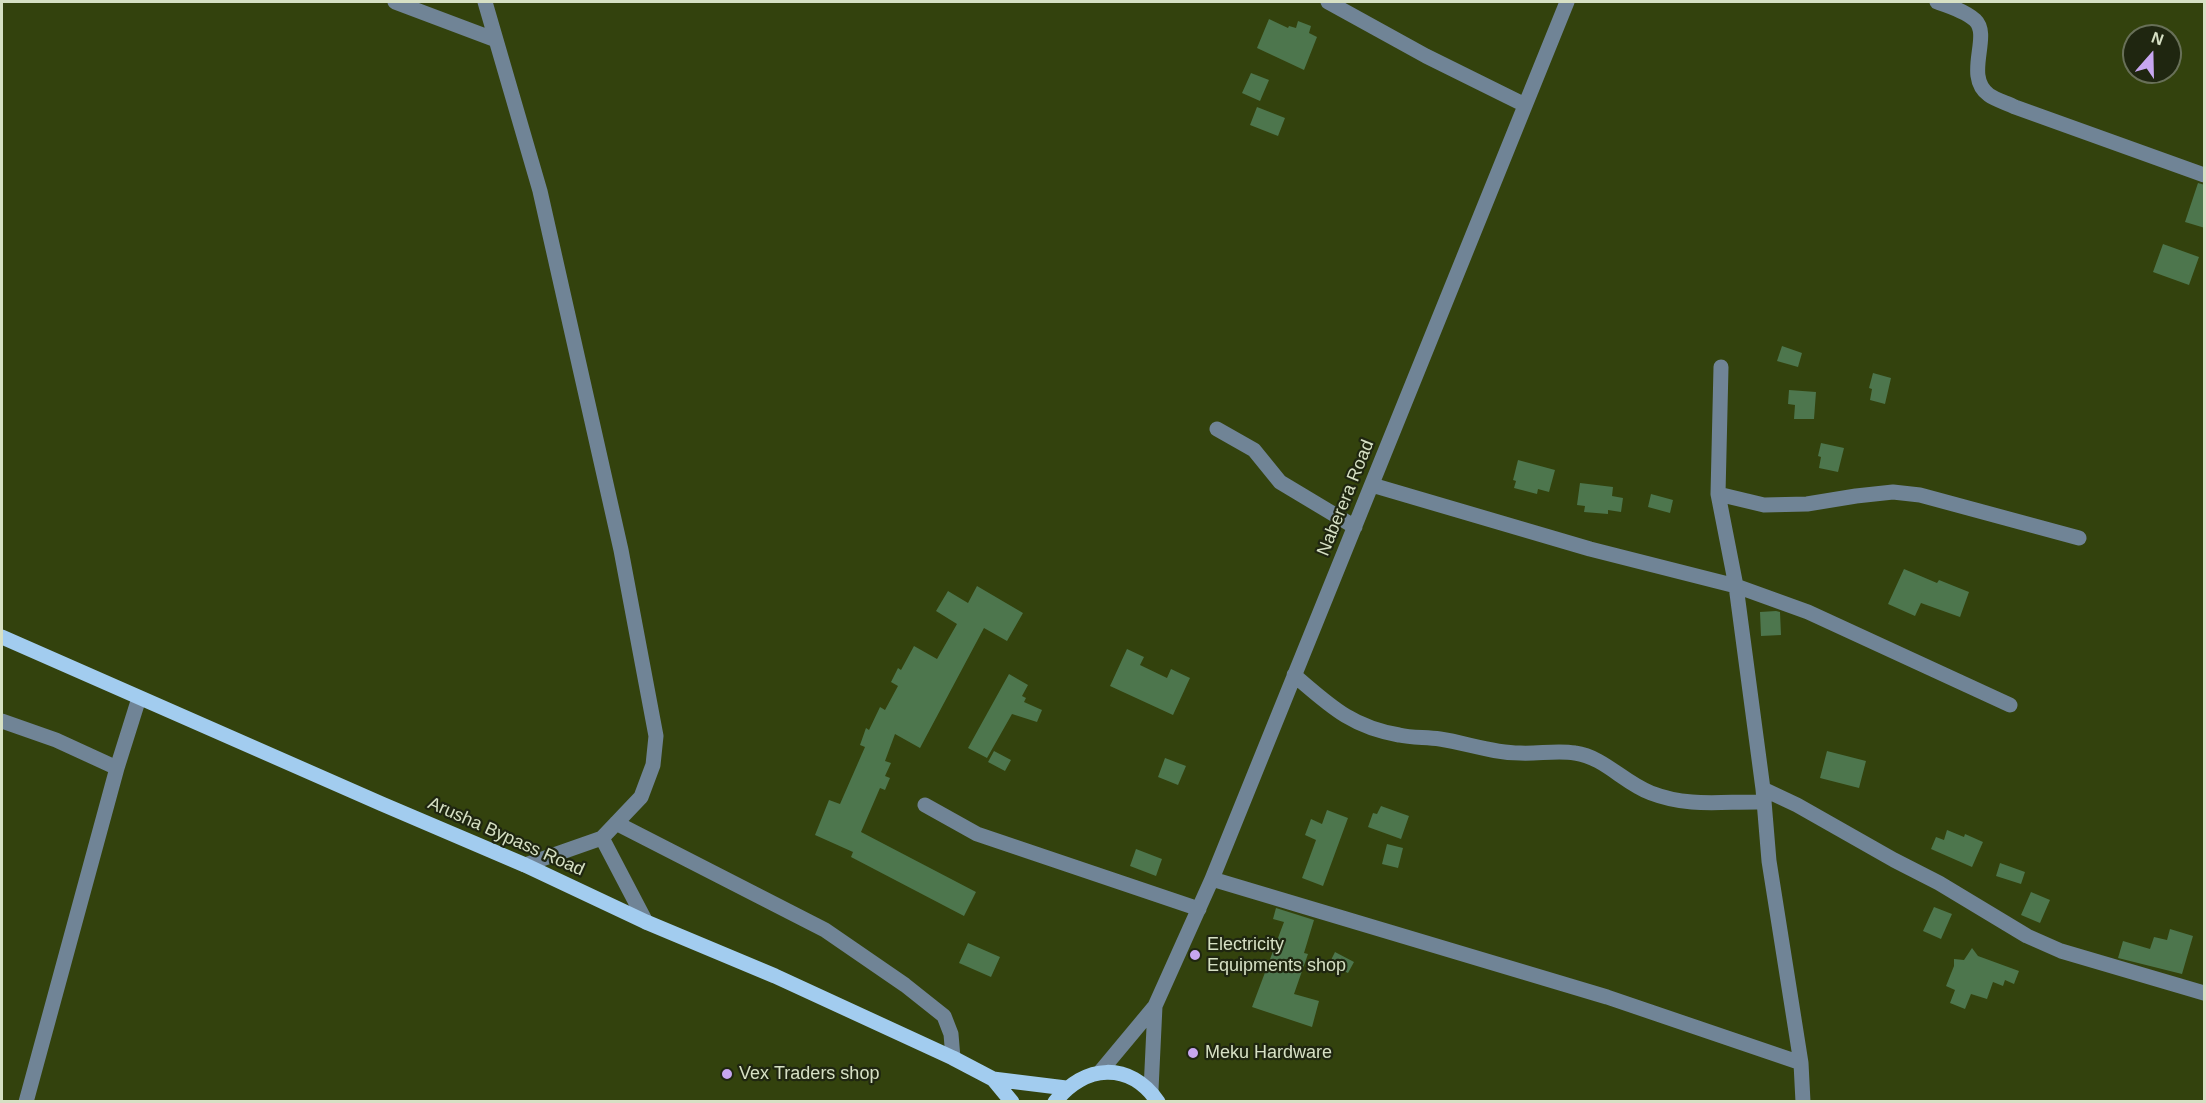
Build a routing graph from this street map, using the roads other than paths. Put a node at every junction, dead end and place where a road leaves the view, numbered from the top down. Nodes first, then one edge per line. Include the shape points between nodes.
1 (394, 2) edge
2 (485, 2) edge
3 (1328, 2) edge
4 (1567, 2) edge
5 (1937, 2) edge
6 (496, 40) junction
7 (1525, 105) junction
8 (2205, 175) edge
9 (1721, 367) dead end
10 (1217, 429) dead end
11 (1372, 485) junction
12 (1718, 494) junction
13 (1355, 527) junction
14 (2079, 538) dead end
15 (1736, 586) junction
16 (2, 637) edge
17 (1294, 675) junction
18 (139, 698) junction
19 (2010, 705) dead end
20 (2, 721) edge
21 (117, 768) junction
22 (1763, 796) junction
23 (925, 805) dead end
24 (616, 823) junction
25 (602, 838) junction
26 (525, 864) junction
27 (1212, 879) junction
28 (1199, 909) junction
29 (646, 922) junction
30 (2205, 993) edge
31 (1155, 1006) junction
32 (953, 1058) junction
33 (1802, 1063) junction
34 (1100, 1072) junction
35 (993, 1079) junction
36 (1066, 1088) junction
37 (1155, 1096) edge
38 (26, 1101) edge
39 (1012, 1101) edge
40 (1055, 1101) edge
41 (1803, 1101) edge

1 - 6 street
2 - 6 street
3 - 7 street
4 - 7 street, Naberera Road
5 - 8 street via 1976,21 1980,31 1978,78 1987,94
6 - 24 street via 540,191 655,720 649,779 641,797
7 - 11 street, Naberera Road
9 - 12 street
10 - 13 street via 1254,450 1280,482
11 - 13 street, Naberera Road
11 - 15 street via 1590,549
12 - 14 street via 1764,505 1807,504 1893,492 1920,495
12 - 15 street
13 - 17 street, Naberera Road
15 - 19 street via 1808,612
15 - 22 street
16 - 18 main road, Arusha Bypass Road
17 - 22 street via 1340,714 1356,723 1398,735 1440,739 1489,751 1576,753 1595,759 1632,784 1679,802
17 - 27 street, Naberera Road
18 - 21 street
18 - 26 main road, Arusha Bypass Road
20 - 21 street
21 - 38 street
22 - 30 street via 1797,805 2027,936 2061,951
22 - 33 street via 1771,872
23 - 28 street via 977,834
24 - 25 street
24 - 32 street via 825,930 905,985 944,1016 951,1034
25 - 26 street
25 - 29 street
26 - 29 main road, Arusha Bypass Road
27 - 28 street, Naberera Road
27 - 33 street via 1607,998
28 - 31 street, Naberera Road
29 - 32 main road, Arusha Bypass Road
31 - 34 street, Naberera Road
31 - 37 street, Naberera Road
32 - 35 main road, Arusha Bypass Road
33 - 41 street
34 - 36 main road via 1081,1077
34 - 37 main road via 1136,1079
35 - 36 main road, Arusha Bypass Road
35 - 39 main road, Arusha Bypass Road
36 - 40 main road

